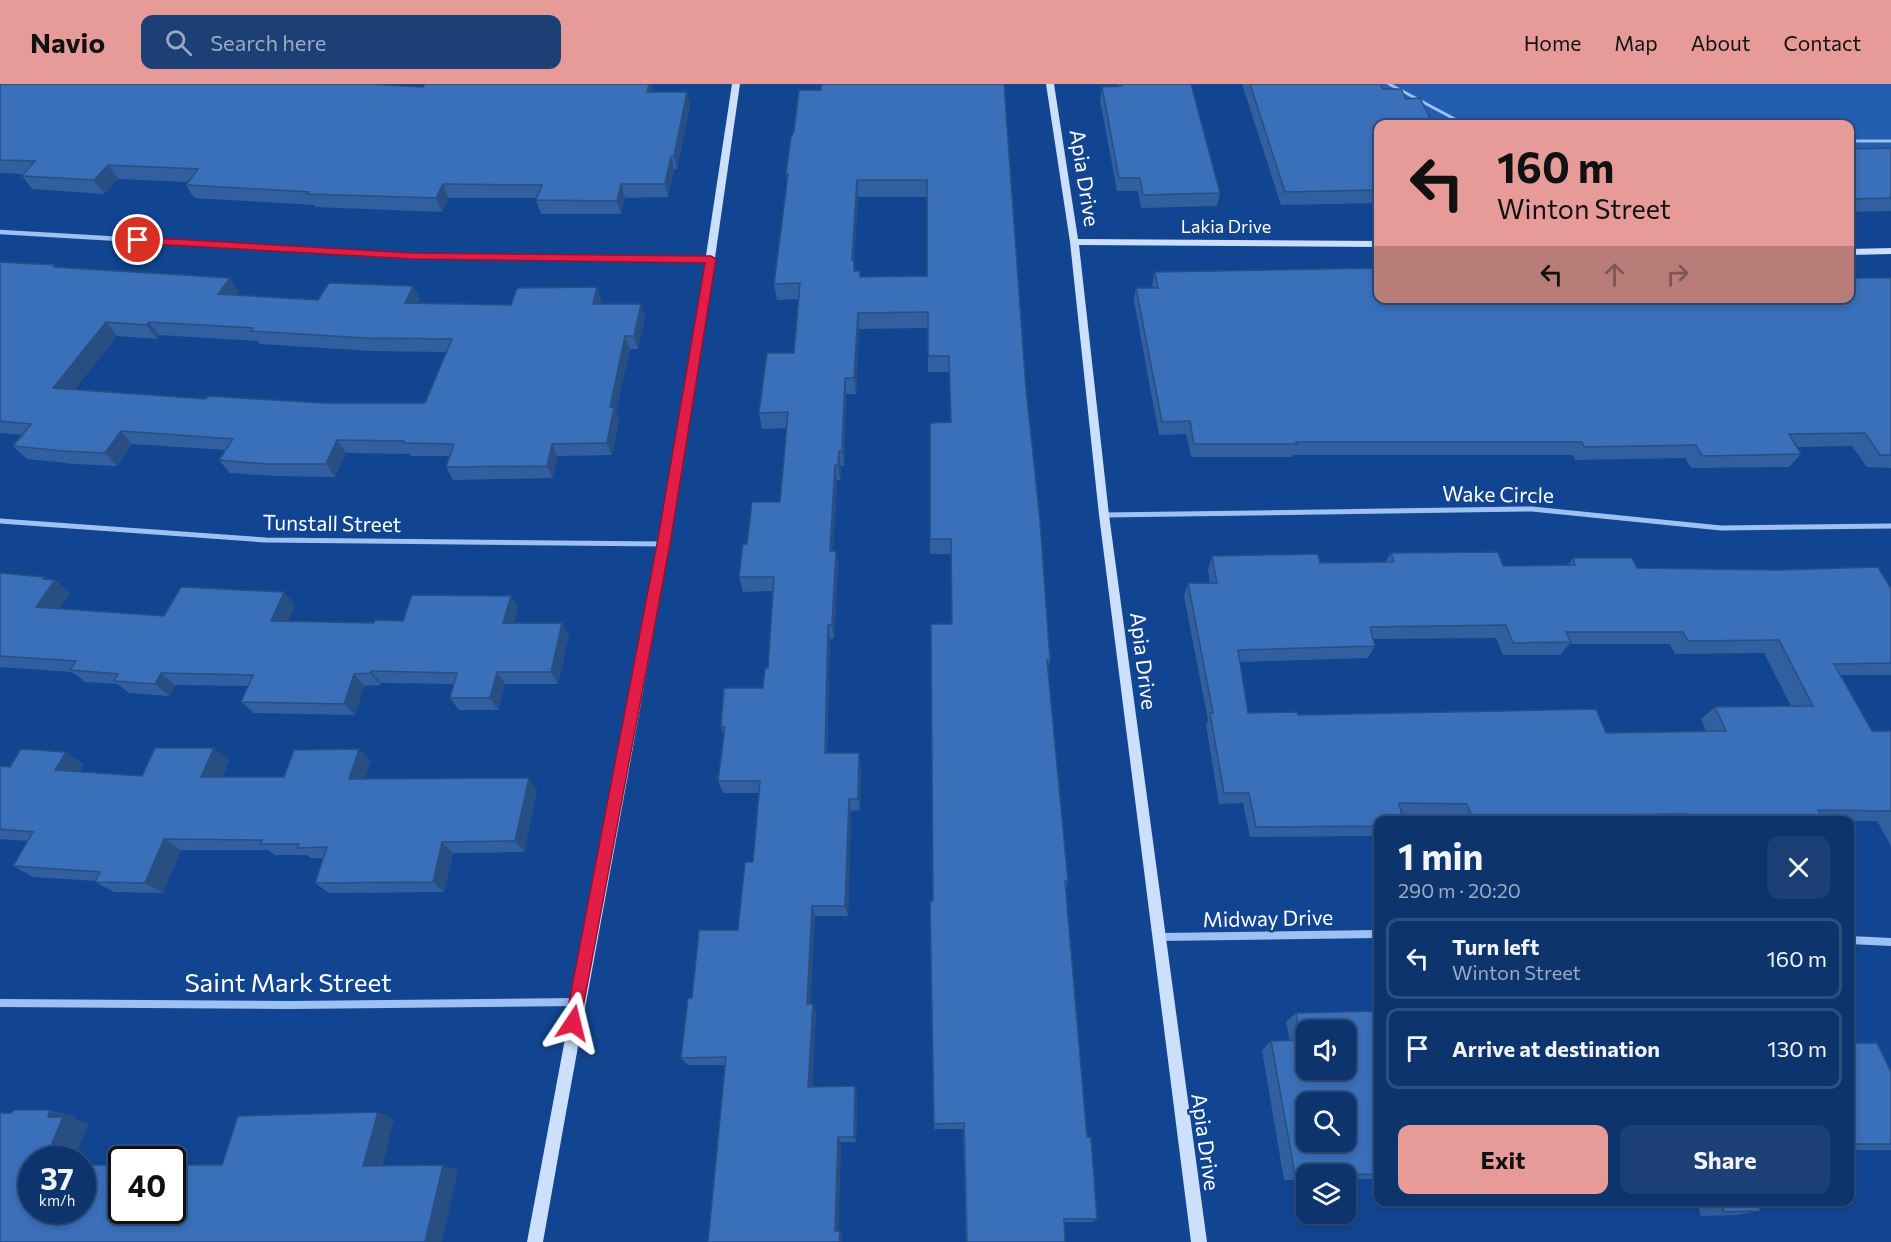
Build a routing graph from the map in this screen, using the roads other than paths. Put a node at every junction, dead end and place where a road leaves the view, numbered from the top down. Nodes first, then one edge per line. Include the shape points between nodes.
1 (736, 84) edge
2 (1050, 84) edge
3 (1389, 84) edge
4 (1456, 120) edge
5 (1854, 141) edge
6 (1891, 141) edge
7 (0, 232) edge
8 (1074, 242) junction
9 (1374, 244) edge
10 (1891, 251) edge
11 (1854, 252) edge
12 (711, 259) junction
13 (1104, 515) junction
14 (0, 521) edge
15 (1891, 526) edge
16 (664, 544) junction
17 (1374, 934) edge
18 (1159, 937) junction
19 (1854, 940) edge
20 (1891, 942) edge
21 (577, 1002) junction
22 (0, 1003) edge
23 (535, 1242) edge
24 (1199, 1242) edge

1 - 12 street
2 - 8 street, Apia Drive
3 - 4 lane
5 - 6 lane
7 - 12 street via 413,256
8 - 9 street, Lakia Drive
8 - 13 street, Apia Drive
10 - 11 street
12 - 16 street
13 - 15 street, Wake Circle via 1532,509 1721,528
13 - 18 street, Apia Drive
14 - 16 street, Tunstall Street via 266,540
16 - 21 street
17 - 18 street, Midway Drive
18 - 24 street, Apia Drive
19 - 20 street
21 - 22 street, Saint Mark Street
21 - 23 street

